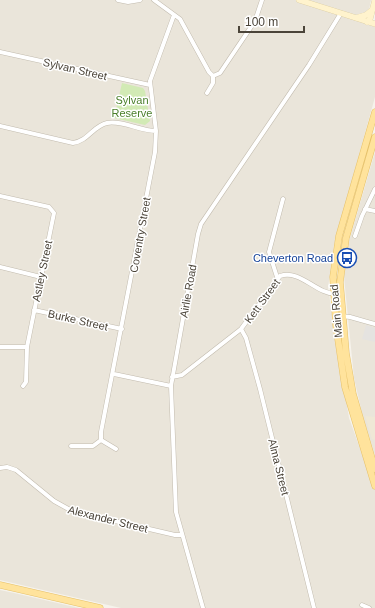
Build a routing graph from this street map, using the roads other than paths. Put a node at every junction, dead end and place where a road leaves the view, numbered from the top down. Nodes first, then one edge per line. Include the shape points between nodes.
1 (118, 0) edge
2 (140, 0) edge
3 (154, 0) edge
4 (262, 0) edge
5 (299, 0) edge
6 (375, 0) edge
7 (371, 11) junction
8 (341, 13) junction
9 (174, 15) junction
10 (356, 18) junction
11 (366, 22) junction
12 (375, 24) edge
13 (0, 52) edge
14 (214, 76) junction
15 (150, 85) junction
16 (207, 92) dead end
17 (375, 112) edge
18 (0, 126) edge
19 (156, 131) junction
20 (375, 137) edge
21 (364, 149) junction
22 (373, 151) edge
23 (375, 189) edge
24 (0, 196) edge
25 (282, 199) dead end
26 (365, 209) junction
27 (375, 212) edge
28 (355, 236) dead end
29 (0, 268) edge
30 (41, 277) junction
31 (277, 278) junction
32 (337, 294) junction
33 (34, 310) junction
34 (339, 317) junction
35 (375, 324) edge
36 (241, 328) junction
37 (122, 329) junction
38 (0, 347) edge
39 (26, 347) junction
40 (114, 374) junction
41 (172, 377) junction
42 (23, 386) dead end
43 (171, 386) junction
44 (101, 440) junction
45 (71, 446) dead end
46 (116, 449) dead end
47 (0, 468) edge
48 (375, 469) edge
49 (375, 486) edge
50 (182, 535) junction
51 (0, 585) edge
52 (362, 605) dead end
53 (100, 608) edge
54 (203, 608) edge
55 (314, 608) edge
56 (369, 608) edge

1 - 2 street
3 - 9 street
4 - 14 street via 255,21 220,73
5 - 8 street
6 - 7 street
7 - 10 street
7 - 11 street via 370,20
8 - 10 street
8 - 41 street, Airlie Road via 310,65 201,224
9 - 14 street via 182,22 208,72
9 - 15 street, Coventry Street
10 - 11 street
11 - 12 street
13 - 15 street, Sylvan Street
14 - 16 street
15 - 19 street, Coventry Street
17 - 21 main road, Main Road
18 - 19 street via 73,143 84,139 99,126 109,123
19 - 37 street, Coventry Street via 155,152
20 - 22 main road, Main Road
21 - 22 street
21 - 32 main road, Main Road via 339,236 334,266
22 - 32 main road, Main Road via 346,238
23 - 26 street
24 - 30 street, Astley Street via 53,210
25 - 31 street via 269,252
26 - 27 street
26 - 28 street
29 - 30 street
30 - 33 street, Astley Street
31 - 32 street, Kett Street via 283,274 292,275 323,291
31 - 36 street, Kett Street
32 - 34 main road, Main Road
33 - 37 street, Burke Street
33 - 39 street, Astley Street
34 - 35 street
34 - 48 main road, Main Road via 353,394
34 - 49 main road, Main Road via 349,404
36 - 41 street, Kett Street via 182,375
36 - 55 street, Alma Street via 260,389
37 - 40 street, Coventry Street
38 - 39 street
39 - 42 street, Astley Street via 26,382
40 - 43 street
40 - 44 street, Coventry Street
41 - 43 street, Airlie Road
43 - 50 street, Airlie Road via 176,512
44 - 45 street via 93,446
44 - 46 street
47 - 50 street, Alexander Street via 16,470 54,501 72,511
50 - 54 street, Airlie Road
51 - 53 main road
52 - 56 street

